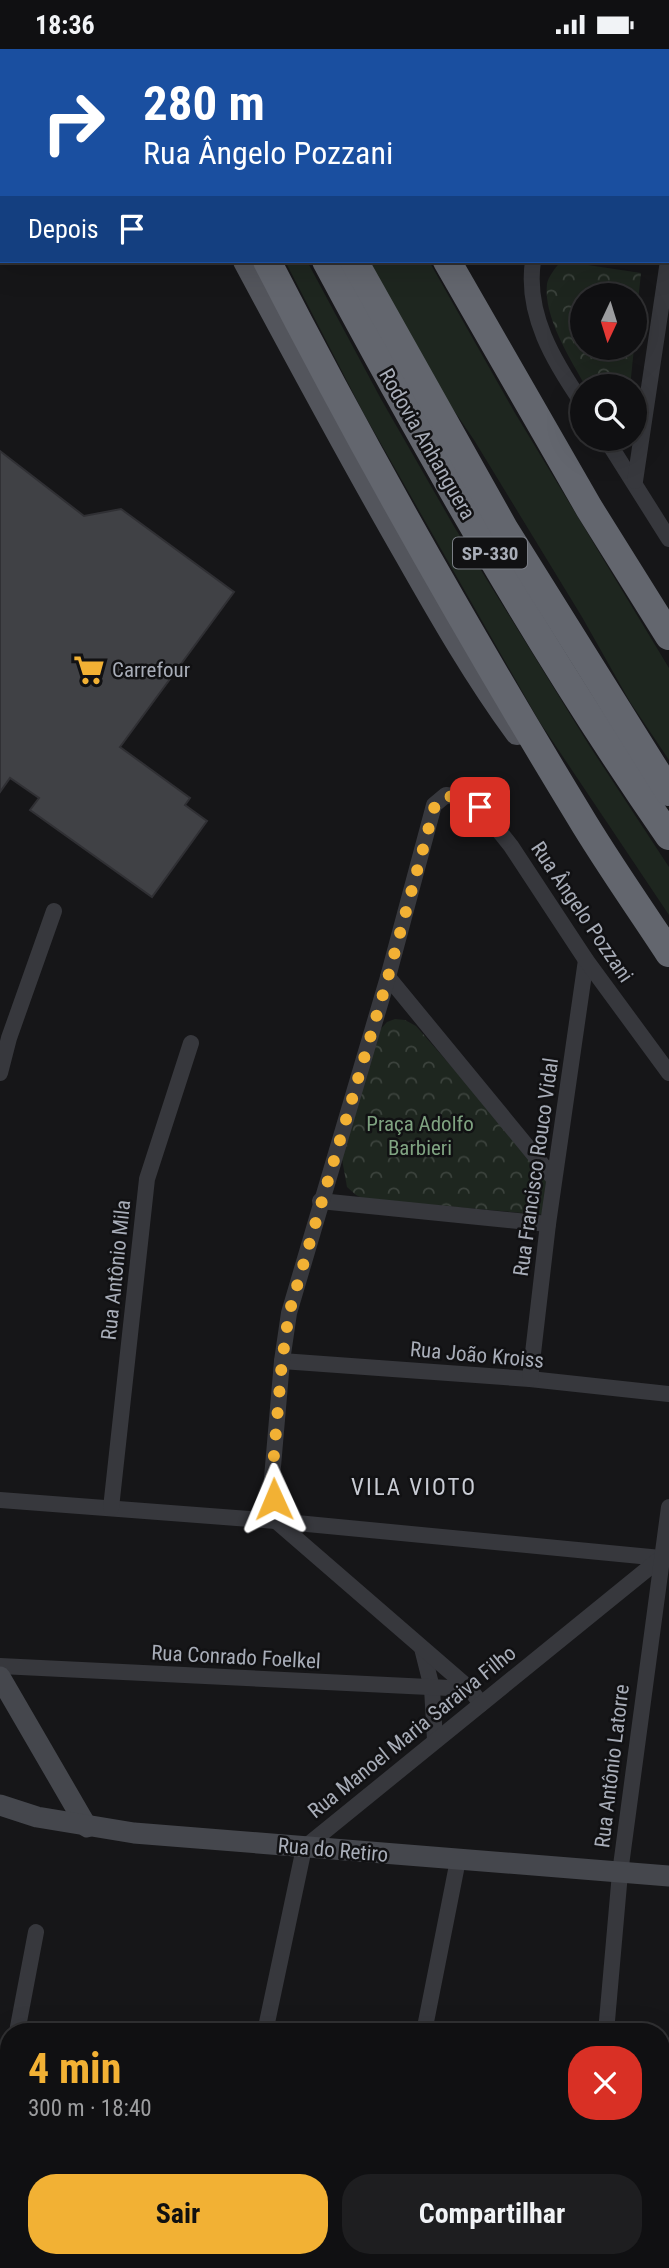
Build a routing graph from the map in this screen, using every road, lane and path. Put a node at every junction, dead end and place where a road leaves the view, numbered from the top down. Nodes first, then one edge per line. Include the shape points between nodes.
1 (246, 263) edge
2 (268, 263) edge
3 (327, 263) edge
4 (355, 263) edge
5 (448, 263) edge
6 (533, 263) edge
7 (668, 263) edge
8 (570, 385) edge
9 (615, 451) edge
10 (635, 481) junction
11 (669, 538) edge
12 (669, 636) edge
13 (669, 792) edge
14 (580, 818) junction
15 (669, 836) edge
16 (54, 911) dead end
17 (669, 953) edge
18 (586, 960) junction
19 (388, 977) junction
20 (0, 1023) edge
21 (9, 1038) junction
22 (191, 1043) dead end
23 (0, 1073) edge
24 (669, 1073) edge
25 (554, 1179) junction
26 (320, 1201) junction
27 (548, 1224) junction
28 (282, 1361) junction
29 (530, 1379) junction
30 (669, 1394) edge
31 (0, 1500) edge
32 (669, 1507) edge
33 (111, 1508) junction
34 (276, 1521) junction
35 (661, 1558) junction
36 (422, 1648) junction
37 (0, 1666) edge
38 (0, 1677) edge
39 (432, 1688) junction
40 (470, 1689) junction
41 (481, 1704) junction
42 (435, 1741) junction
43 (0, 1805) edge
44 (87, 1827) junction
45 (304, 1848) junction
46 (458, 1860) junction
47 (620, 1873) junction
48 (669, 1876) edge
49 (36, 1932) dead end
50 (19, 2023) edge
51 (267, 2023) edge
52 (426, 2023) edge
53 (607, 2023) edge

1 - 14 main road via 428,594 491,697
2 - 14 highway via 333,387
3 - 15 highway, Rodovia Anhanguera / SP-330 via 449,485
4 - 13 highway, Rodovia Anhanguera / SP-330 via 505,530
5 - 12 highway
6 - 8 street via 531,290 538,322
7 - 10 street
9 - 10 street
10 - 11 street
14 - 17 highway
16 - 21 street
18 - 19 street, Rua Ângelo Pozzani via 512,846 480,807 466,798 446,796 435,805
18 - 24 street, Rua Ângelo Pozzani
18 - 25 street, Rua Francisco Rouco Vidal
19 - 25 street
19 - 26 street
20 - 21 street
21 - 23 street
22 - 33 street, Rua Antônio Mila via 147,1179
25 - 27 street, Rua Francisco Rouco Vidal
26 - 27 street
26 - 28 street via 289,1313
27 - 29 street, Rua Francisco Rouco Vidal
28 - 29 street, Rua João Kroiss
28 - 34 street via 272,1478
29 - 30 street, Rua João Kroiss
31 - 33 street
32 - 35 street, Rua Antônio Latorre
33 - 34 street
34 - 35 street
34 - 36 street
35 - 41 street, Rua Manoel Maria Saraiva Filho
35 - 47 street, Rua Antônio Latorre
36 - 39 street
36 - 40 street
37 - 39 street, Rua Conrado Foelkel
38 - 44 main road
39 - 40 street, Rua Conrado Foelkel
39 - 42 street
40 - 41 street
41 - 42 street, Rua Manoel Maria Saraiva Filho
42 - 45 street, Rua Manoel Maria Saraiva Filho
43 - 44 main road, Rua do Retiro
44 - 45 main road, Rua do Retiro
45 - 46 main road, Rua do Retiro
45 - 51 street, Rua Manoel Maria Saraiva Filho
46 - 47 main road, Rua do Retiro
46 - 52 street
47 - 48 main road, Rua do Retiro
47 - 53 street, Rua Antônio Latorre
49 - 50 street

